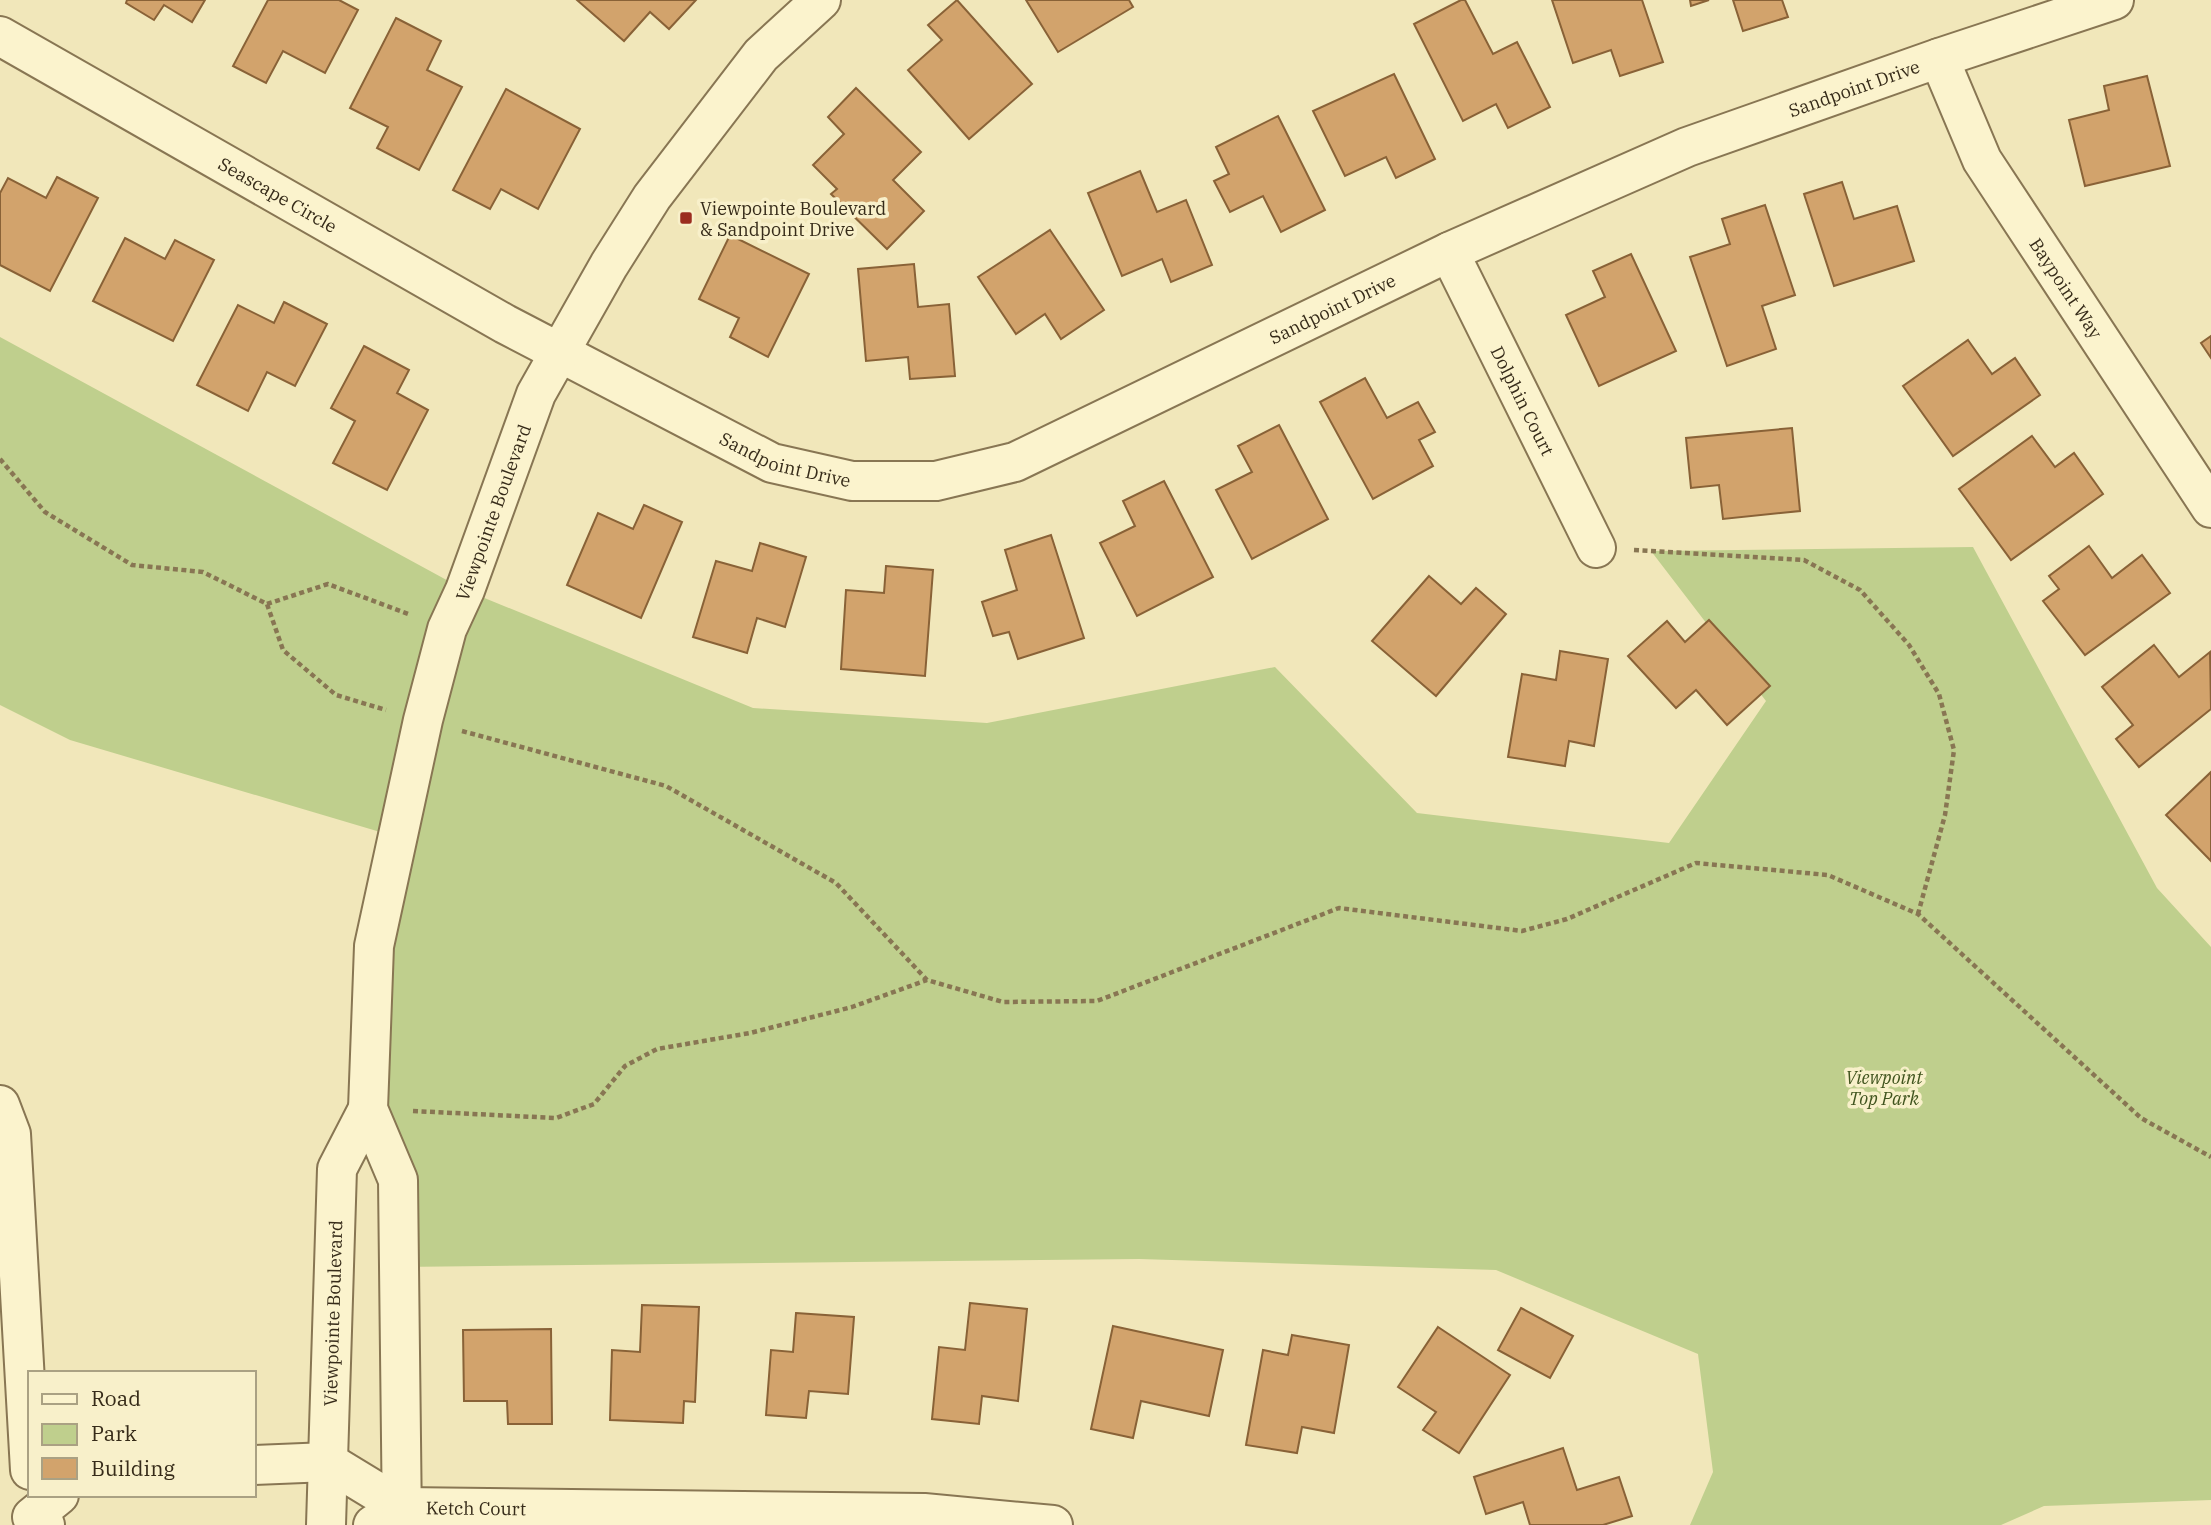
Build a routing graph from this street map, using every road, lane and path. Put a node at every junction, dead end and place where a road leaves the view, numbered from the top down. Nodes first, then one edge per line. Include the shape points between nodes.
1 (821, 0) edge
2 (2114, 0) edge
3 (0, 36) edge
4 (1939, 58) junction
5 (1449, 252) junction
6 (558, 353) junction
7 (0, 459) edge
8 (2211, 508) edge
9 (1596, 548) joint
10 (267, 604) junction
11 (447, 629) junction
12 (423, 720) junction
13 (1919, 914) junction
14 (927, 980) junction
15 (0, 1105) edge
16 (368, 1109) junction
17 (2211, 1157) edge
18 (28, 1435) edge
19 (328, 1462) junction
20 (256, 1465) edge
21 (392, 1519) edge
22 (326, 1525) edge
23 (1053, 1525) edge

1 - 6 street, Viewpointe Boulevard via 761,55 652,197
2 - 4 street, Sandpoint Drive
3 - 6 street, Seascape Circle
4 - 5 street, Sandpoint Drive via 1688,147
4 - 8 street, Baypoint Way via 1982,160
5 - 6 street, Sandpoint Drive via 1015,462 936,481 852,481 772,463
5 - 9 street, Dolphin Court
6 - 11 street, Viewpointe Boulevard via 536,394
7 - 10 path via 44,512 132,565 203,572
9 - 13 path via 1804,560 1860,590 1909,645 1940,694 1954,750 1945,815
10 - 11 path via 328,584
10 - 12 path via 283,650 335,695
11 - 12 street, Viewpointe Boulevard
12 - 14 path via 666,786 836,883
12 - 16 street, Viewpointe Boulevard via 374,946
13 - 14 path via 1828,875 1696,863 1567,919 1522,931 1339,908 1097,1002 1003,1002
13 - 17 path via 2141,1118
14 - 16 path via 852,1007 750,1033 657,1049 625,1066 594,1104 556,1118
15 - 18 street via 11,1135
16 - 19 street, Viewpointe Boulevard via 337,1169
16 - 21 street, Viewpointe Boulevard via 398,1180
19 - 20 street
19 - 21 street
19 - 22 street, Viewpointe Boulevard
21 - 23 street, Ketch Court via 924,1513

